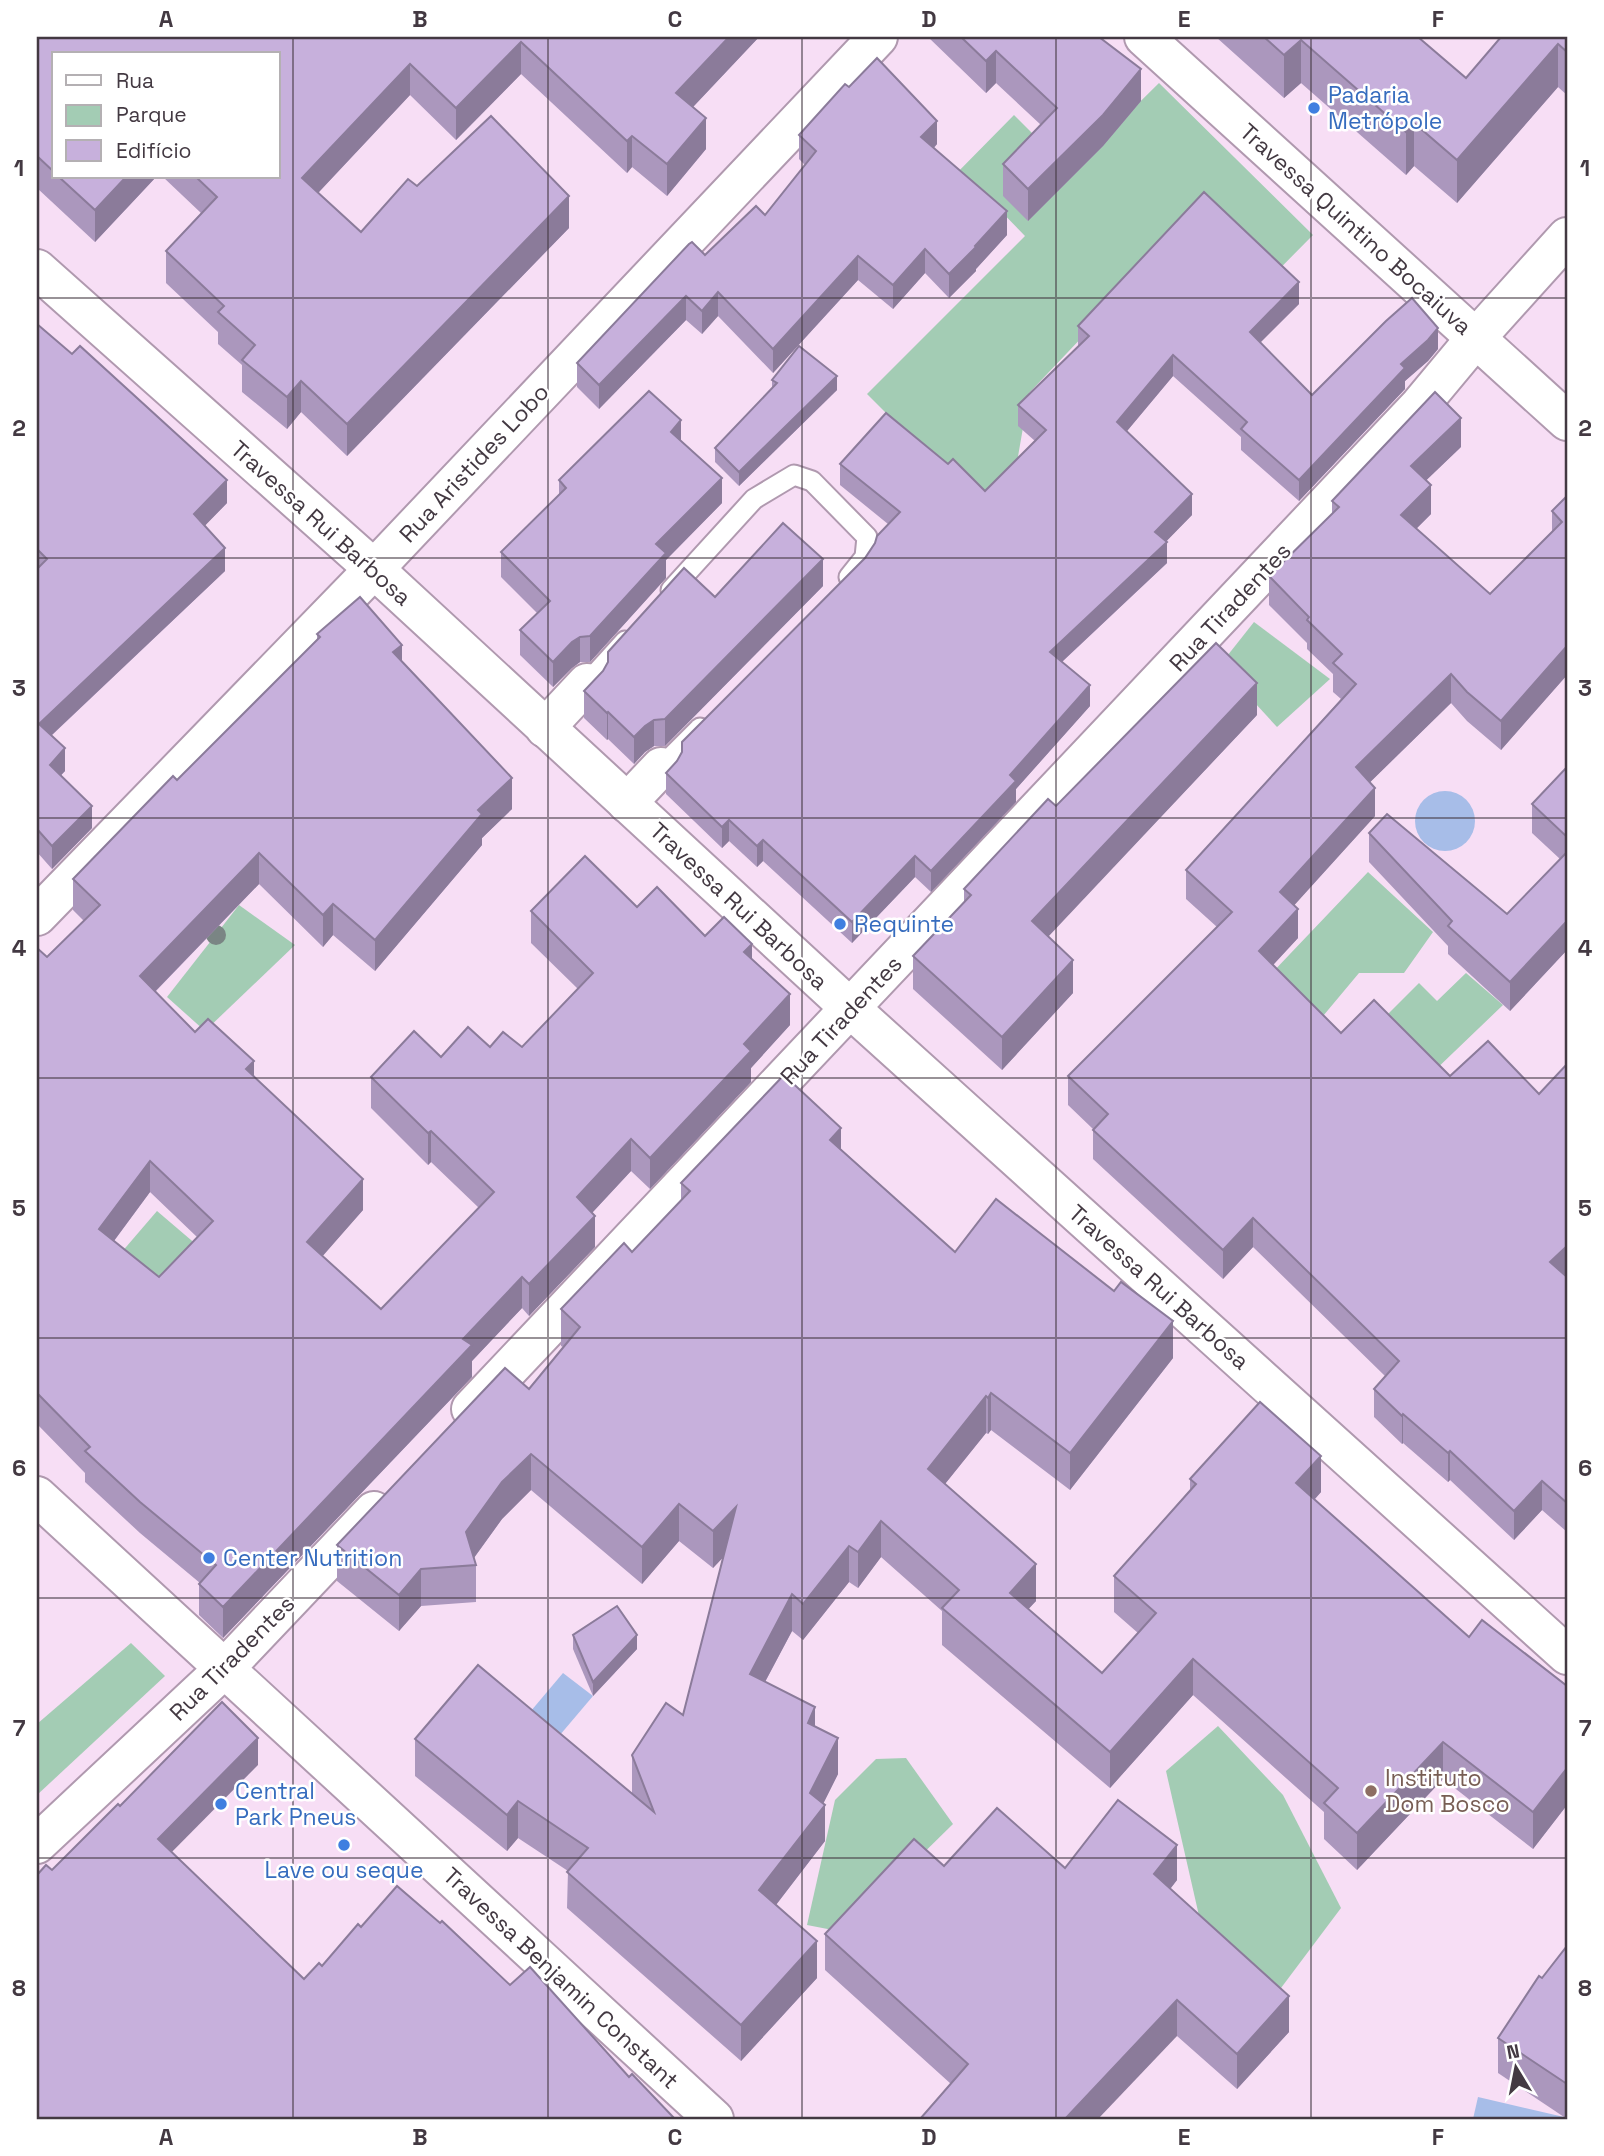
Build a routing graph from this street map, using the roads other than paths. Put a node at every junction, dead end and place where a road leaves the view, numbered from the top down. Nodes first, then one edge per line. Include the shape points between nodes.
1 (878, 37) edge
2 (1144, 37) edge
3 (1567, 237) edge
4 (37, 269) edge
5 (1475, 339) junction
6 (1567, 421) edge
7 (374, 569) junction
8 (836, 590) edge
9 (661, 601) edge
10 (633, 632) edge
11 (587, 683) joint
12 (710, 717) edge
13 (545, 728) junction
14 (661, 766) joint
15 (627, 803) junction
16 (37, 916) edge
17 (851, 1009) junction
18 (452, 1429) edge
19 (395, 1489) edge
20 (37, 1496) edge
21 (1567, 1655) edge
22 (224, 1669) junction
23 (37, 1844) edge
24 (714, 2119) edge

1 - 7 street, Rua Aristides Lobo
2 - 5 street, Travessa Quintino Bocaiuva
3 - 5 street, Rua Tiradentes
4 - 7 street, Travessa Rui Barbosa
5 - 6 street, Travessa Quintino Bocaiuva
5 - 17 street, Rua Tiradentes via 1411,415
7 - 13 street, Travessa Rui Barbosa
7 - 16 street, Rua Aristides Lobo
8 - 9 lane via 865,557 867,537 812,481 794,475 754,499
10 - 11 lane
11 - 13 street
12 - 14 lane
13 - 15 street, Travessa Rui Barbosa
14 - 15 street
15 - 17 street, Travessa Rui Barbosa
17 - 18 street, Rua Tiradentes
17 - 21 street, Travessa Rui Barbosa
19 - 22 street, Rua Tiradentes
20 - 22 street, Travessa Benjamin Constant
22 - 23 street, Rua Tiradentes
22 - 24 street, Travessa Benjamin Constant

